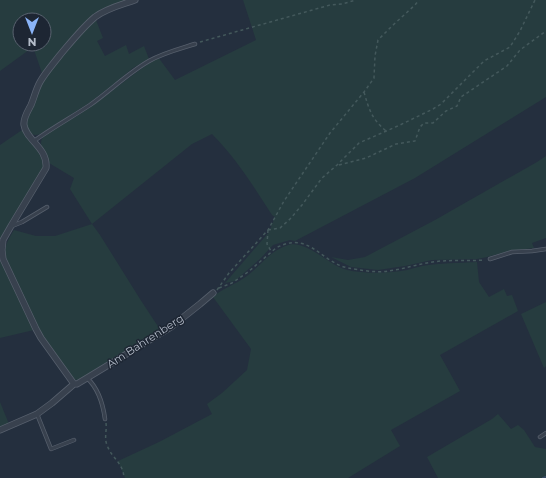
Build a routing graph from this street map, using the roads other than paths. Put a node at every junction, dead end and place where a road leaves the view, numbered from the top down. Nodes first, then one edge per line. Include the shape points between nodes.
1 (134, 0) edge
2 (195, 44) road end
3 (34, 142) junction
4 (47, 207) dead end
5 (11, 226) junction
6 (546, 249) edge
7 (490, 259) road end
8 (213, 293) dead end
9 (87, 378) junction
10 (74, 384) junction
11 (37, 414) junction
12 (106, 419) road end
13 (0, 430) edge
14 (546, 433) edge
15 (540, 437) dead end
16 (74, 440) dead end

1 - 3 street via 96,16 51,66 40,83 25,118 25,129
2 - 3 lane via 149,61
3 - 5 street via 44,155 46,168
4 - 5 lane
5 - 10 street via 3,240 3,259 36,329
6 - 7 lane via 512,252
8 - 9 street, Am Bahrenberg via 171,327
9 - 10 street, Am Bahrenberg
9 - 12 lane via 96,389
10 - 11 street, Am Bahrenberg
11 - 13 street, Am Bahrenberg
11 - 16 lane via 51,449
14 - 15 lane

